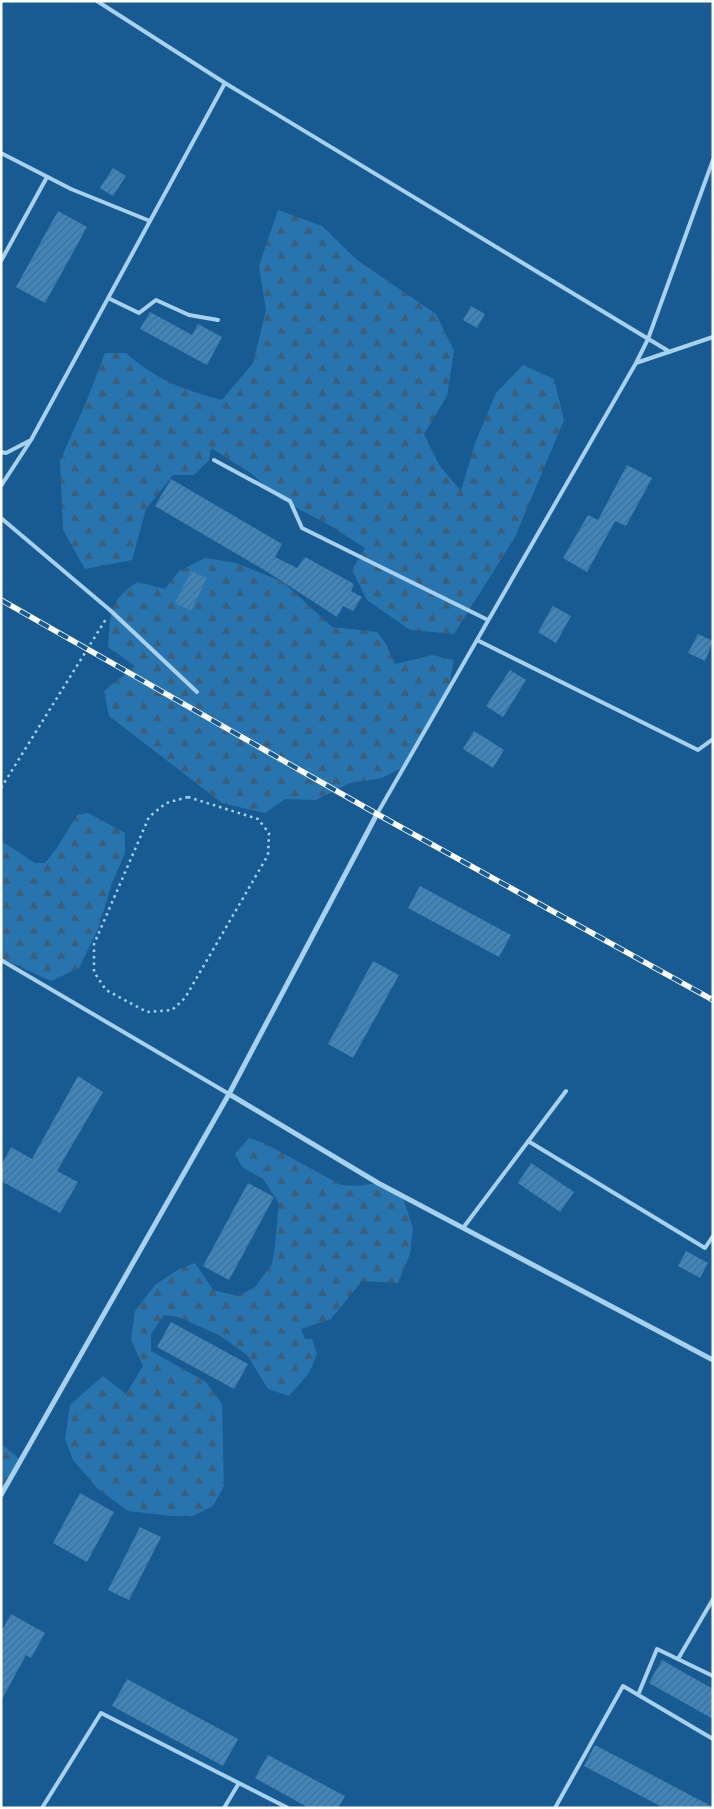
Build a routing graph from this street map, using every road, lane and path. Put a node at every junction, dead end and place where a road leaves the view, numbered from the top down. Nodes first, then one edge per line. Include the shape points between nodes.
1 (97, 1) edge
2 (225, 83) junction
3 (1, 153) edge
4 (713, 160) edge
5 (47, 177) junction
6 (150, 221) junction
7 (1, 261) edge
8 (108, 298) junction
9 (218, 320) dead end
10 (713, 337) edge
11 (648, 339) junction
12 (670, 352) junction
13 (636, 363) junction
14 (31, 440) junction
15 (1, 452) edge
16 (214, 460) dead end
17 (1, 486) edge
18 (1, 518) edge
19 (111, 611) junction
20 (488, 620) junction
21 (477, 640) junction
22 (197, 692) dead end
23 (713, 739) edge
24 (1, 788) edge
25 (377, 814) joint
26 (268, 855) joint
27 (1, 960) edge
28 (566, 1091) dead end
29 (229, 1094) junction
30 (528, 1141) junction
31 (463, 1228) junction
32 (713, 1236) edge
33 (713, 1360) edge
34 (1, 1495) edge
35 (713, 1599) edge
36 (678, 1659) junction
37 (713, 1676) edge
38 (638, 1695) junction
39 (713, 1739) edge
40 (239, 1783) junction
41 (42, 1808) edge
42 (224, 1808) edge
43 (288, 1808) edge
44 (555, 1808) edge

1 - 2 lane
2 - 6 lane
2 - 11 lane
3 - 5 lane
4 - 11 lane
5 - 6 lane
5 - 7 lane
6 - 8 lane
8 - 9 lane via 138,313 156,300 189,315
8 - 14 lane
10 - 12 lane
11 - 12 lane
11 - 13 lane
12 - 13 lane
13 - 20 lane
14 - 15 lane via 6,453
14 - 17 lane
16 - 20 lane via 290,501 302,528
18 - 19 lane
19 - 22 lane
19 - 24 path
20 - 21 lane
21 - 23 lane via 698,750
21 - 25 lane
25 - 29 street
26 - 26 path via 185,998 172,1010 147,1012 106,990 94,972 94,944 149,817 166,803 188,797 258,819 269,833
27 - 29 lane
28 - 30 lane
29 - 31 street via 378,1183
29 - 34 street
30 - 31 lane
30 - 32 lane via 705,1248
31 - 33 street
35 - 36 lane
36 - 37 lane
36 - 38 lane via 657,1649
38 - 39 lane
38 - 44 lane via 623,1686
40 - 41 lane via 101,1713
40 - 42 lane
40 - 43 lane

